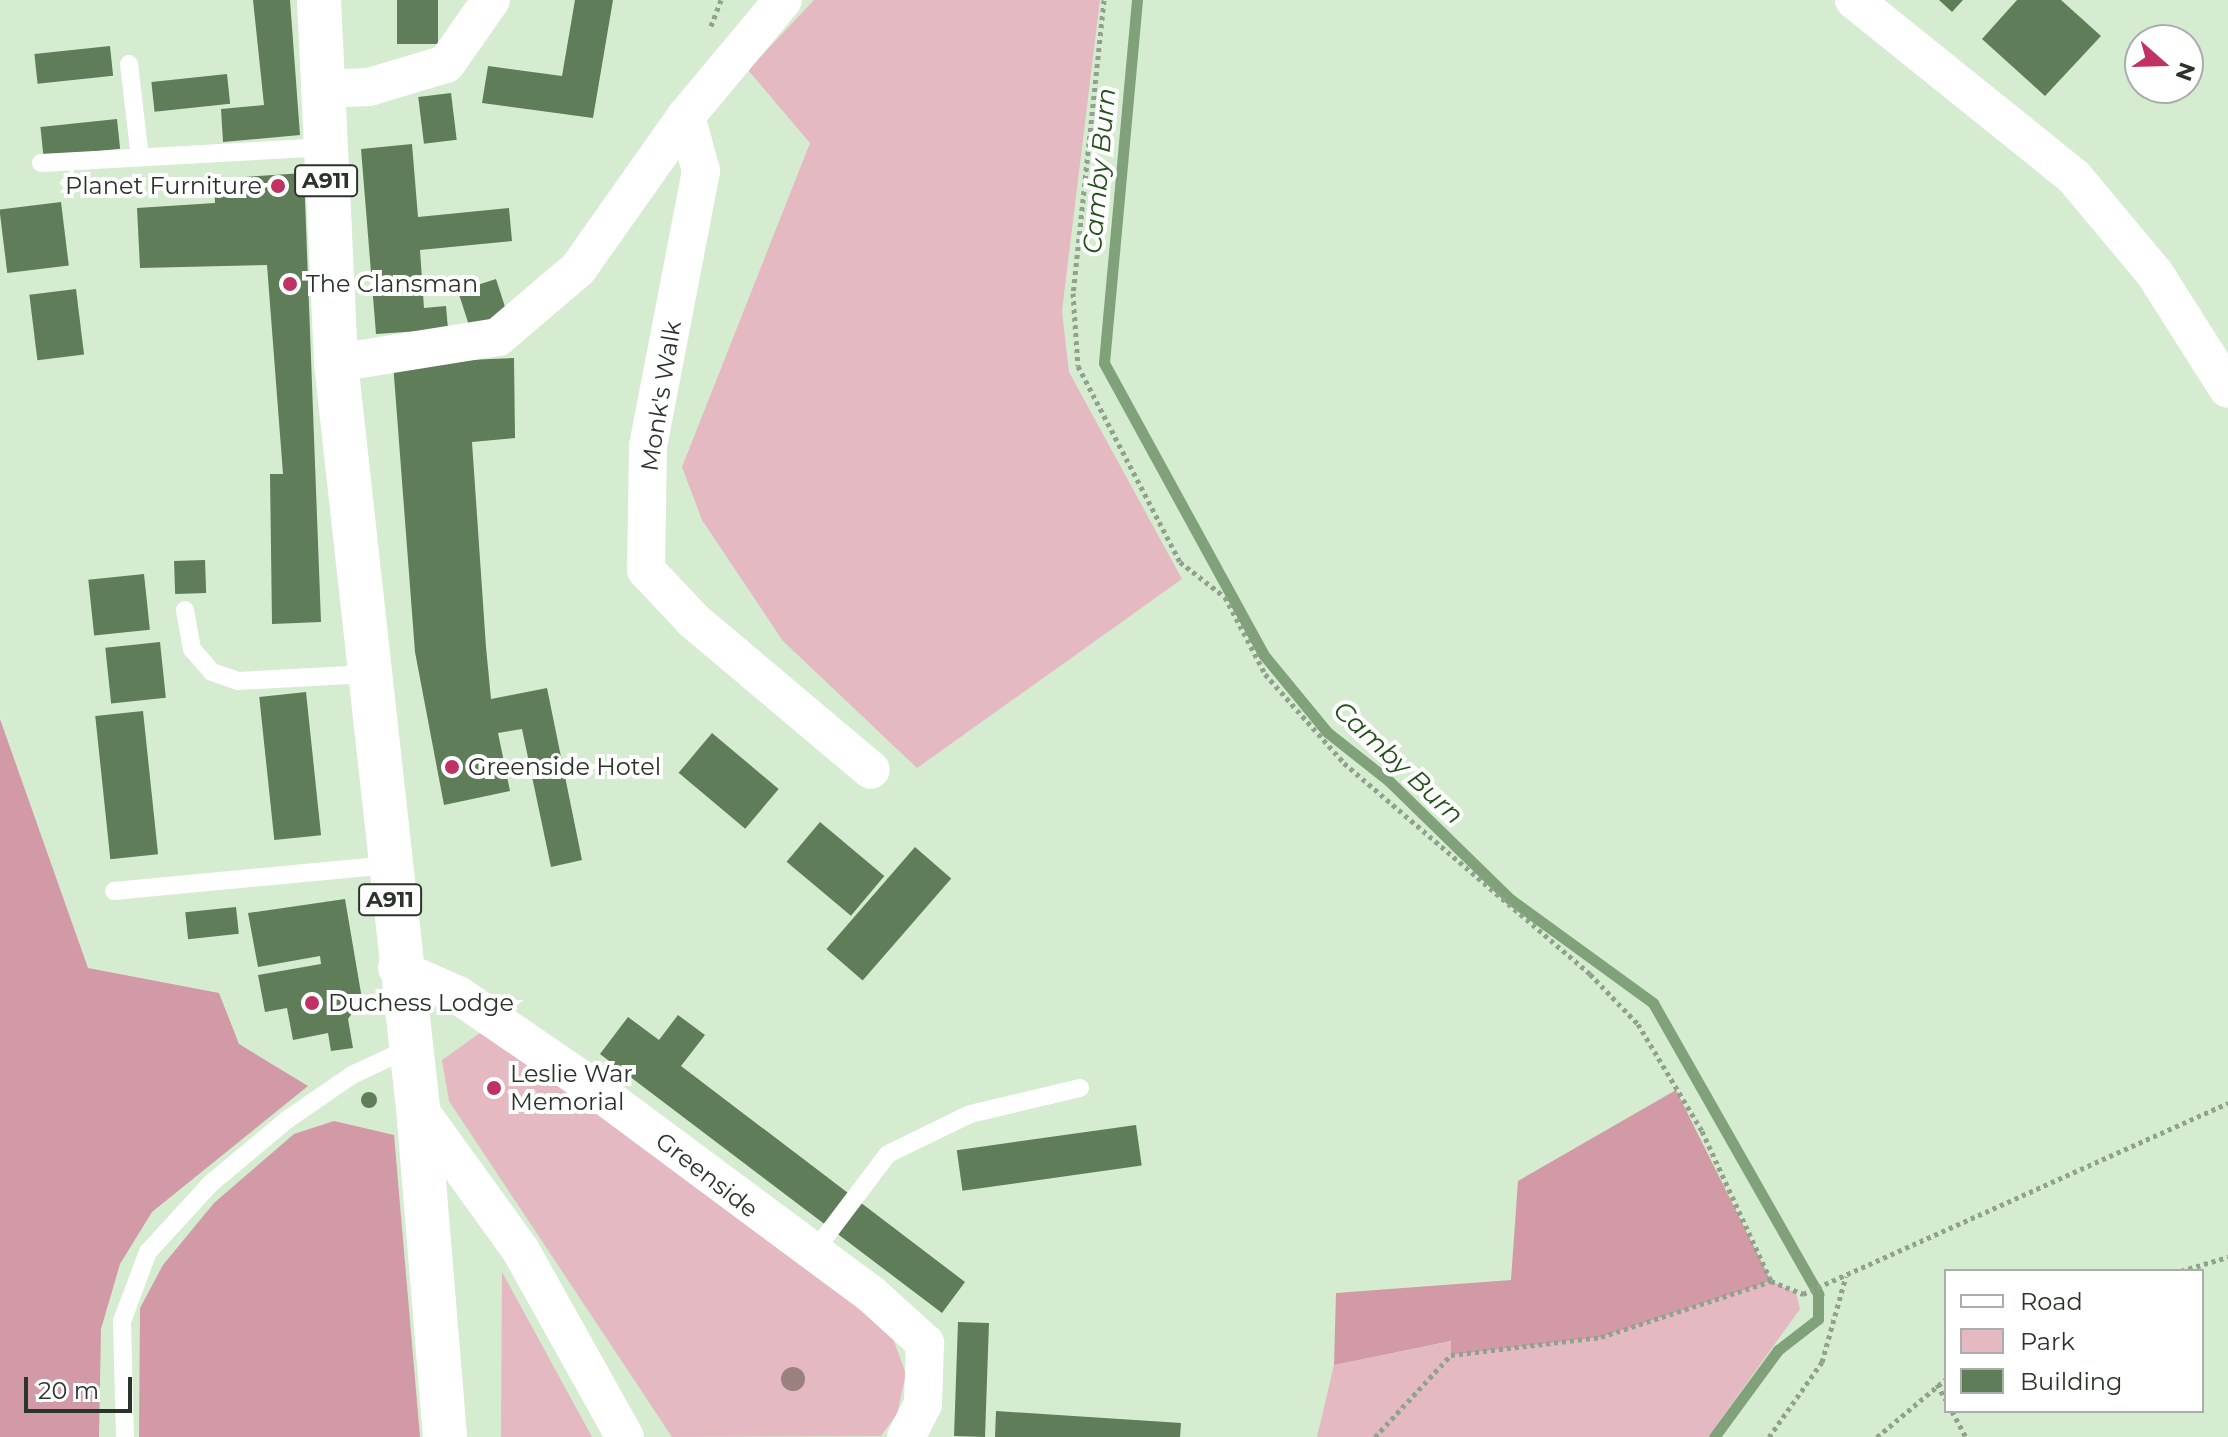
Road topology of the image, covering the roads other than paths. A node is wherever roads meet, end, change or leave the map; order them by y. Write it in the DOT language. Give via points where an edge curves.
graph roads {
  1 [pos="319,0"];
  2 [pos="491,0"];
  3 [pos="783,0"];
  4 [pos="1854,0"];
  5 [pos="129,64"];
  6 [pos="321,89"];
  7 [pos="686,116"];
  8 [pos="324,147"];
  9 [pos="140,157"];
  10 [pos="41,163"];
  11 [pos="336,363"];
  12 [pos="2228,389"];
  13 [pos="185,610"];
  14 [pos="368,674"];
  15 [pos="871,770"];
  16 [pos="387,865"];
  17 [pos="114,891"];
  18 [pos="397,968"];
  19 [pos="410,1048"];
  20 [pos="1080,1088"];
  21 [pos="418,1108"];
  22 [pos="813,1253"];
  23 [pos="125,1437"];
  24 [pos="445,1437"];
  25 [pos="625,1437"];
  26 [pos="906,1437"];
  1 -- 6 [label="main road, A911"];
  2 -- 6 [label="street" via="446,64 369,87"];
  3 -- 7 [label="street"];
  4 -- 12 [label="street" via="2074,177 2155,274"];
  5 -- 9 [label="lane"];
  6 -- 8 [label="main road, A911"];
  7 -- 11 [label="street" via="578,269 498,337"];
  7 -- 15 [label="street, Monk's Walk" via="701,171 648,446 646,570 694,621"];
  8 -- 9 [label="lane"];
  8 -- 11 [label="main road, A911"];
  9 -- 10 [label="lane"];
  11 -- 14 [label="main road, A911"];
  13 -- 14 [label="lane" via="192,649 212,672 238,681"];
  14 -- 16 [label="main road, A911"];
  16 -- 17 [label="lane"];
  16 -- 18 [label="main road, A911"];
  18 -- 19 [label="main road, A911"];
  18 -- 22 [label="street, Greenside" via="458,995 588,1084"];
  19 -- 21 [label="main road, A911"];
  19 -- 23 [label="lane" via="352,1075 288,1119 210,1184 148,1252 122,1321"];
  20 -- 22 [label="lane" via="970,1114 888,1154"];
  21 -- 24 [label="main road, A911"];
  21 -- 25 [label="street" via="521,1251"];
  22 -- 26 [label="street, Greenside" via="925,1343 923,1404"];
}
